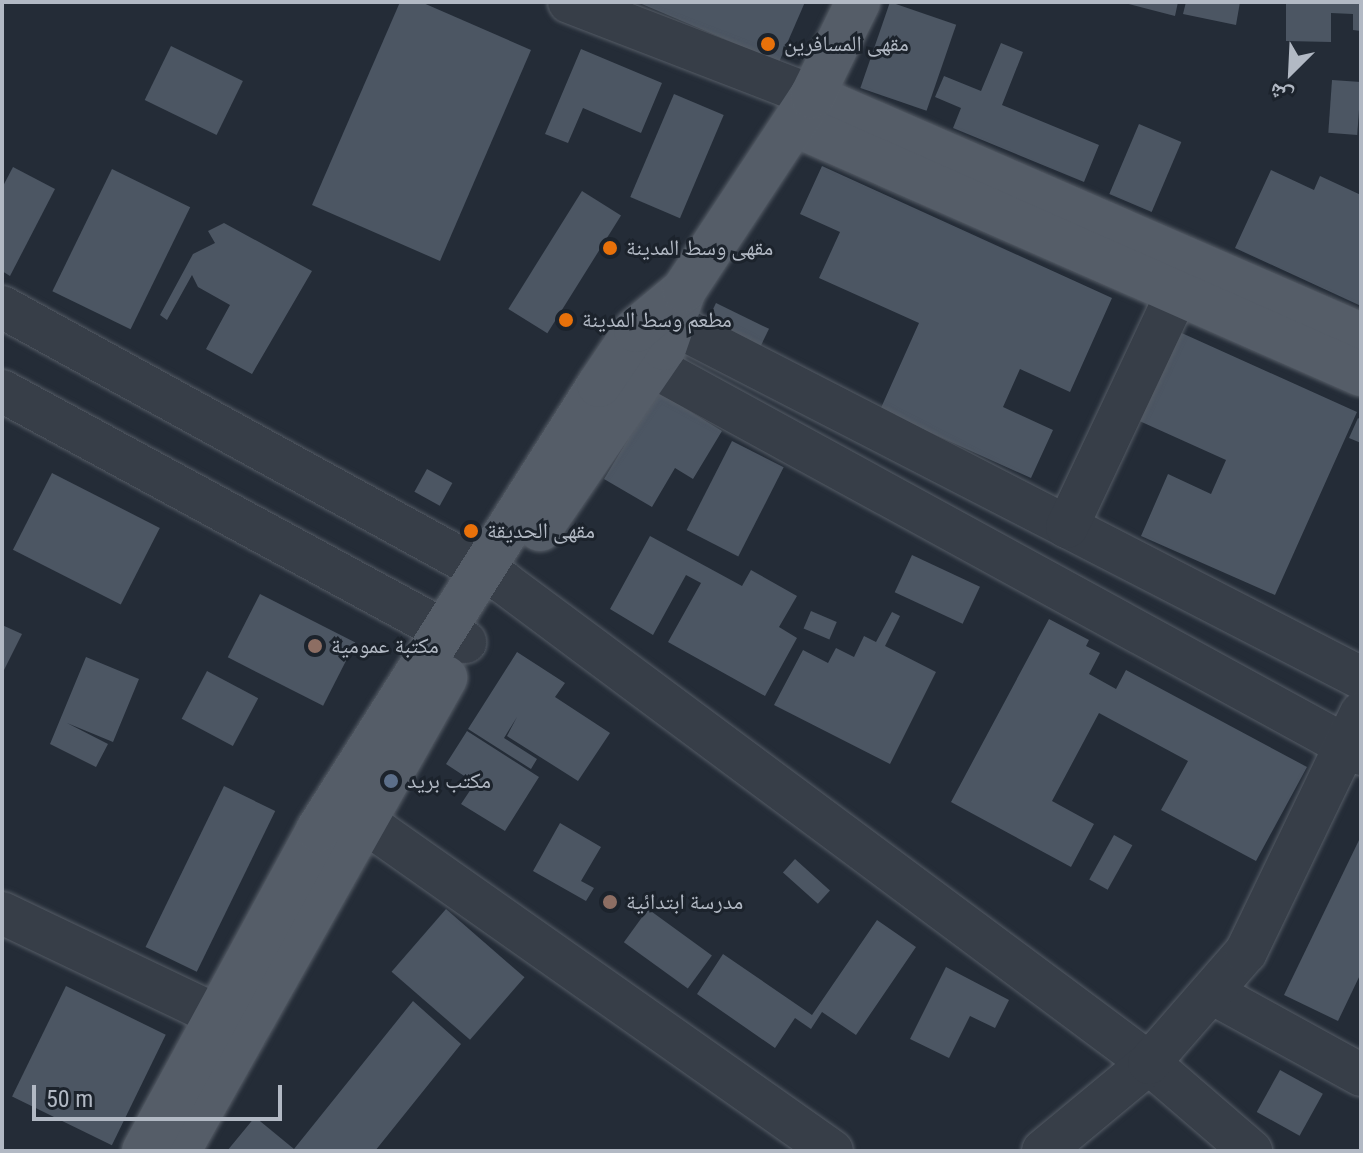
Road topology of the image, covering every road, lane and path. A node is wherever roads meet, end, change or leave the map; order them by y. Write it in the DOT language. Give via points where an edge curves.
graph roads {
  1 [pos="569,2"];
  2 [pos="858,2"];
  3 [pos="803,110"];
  4 [pos="1184,277"];
  5 [pos="2,307"];
  6 [pos="680,308"];
  7 [pos="1361,335"];
  8 [pos="652,366"];
  9 [pos="1361,374"];
  10 [pos="2,391"];
  11 [pos="1068,527"];
  12 [pos="1016,564"];
  13 [pos="492,575"];
  14 [pos="1065,591"];
  15 [pos="454,636"];
  16 [pos="1361,678"];
  17 [pos="1355,737"];
  18 [pos="365,822"];
  19 [pos="2,913"];
  20 [pos="1212,993"];
  21 [pos="233,1024"];
  22 [pos="1149,1063"];
  23 [pos="1361,1075"];
  24 [pos="180,1127"];
  25 [pos="144,1151"];
  26 [pos="832,1151"];
  27 [pos="1043,1151"];
  28 [pos="1251,1151"];
  1 -- 3 [label="street"];
  2 -- 3 [label="main road"];
  3 -- 4 [label="main road"];
  3 -- 6 [label="main road"];
  4 -- 7 [label="main road"];
  4 -- 9 [label="main road"];
  4 -- 11 [label="street"];
  5 -- 13 [label="street"];
  6 -- 8 [label="main road"];
  6 -- 11 [label="street"];
  6 -- 13 [label="main road" via="636,330"];
  8 -- 12 [label="street"];
  8 -- 13 [label="main road"];
  10 -- 15 [label="street"];
  11 -- 12 [label="street"];
  11 -- 14 [label="street"];
  11 -- 16 [label="street"];
  12 -- 14 [label="street"];
  13 -- 15 [label="main road"];
  13 -- 22 [label="street"];
  14 -- 17 [label="street"];
  15 -- 18 [label="main road"];
  15 -- 21 [label="main road" via="318,830"];
  17 -- 20 [label="street" via="1246,952"];
  18 -- 21 [label="main road"];
  18 -- 26 [label="street"];
  19 -- 21 [label="street"];
  20 -- 22 [label="street"];
  20 -- 23 [label="street"];
  21 -- 24 [label="main road"];
  22 -- 27 [label="street"];
  22 -- 28 [label="street"];
  24 -- 25 [label="main road"];
}
